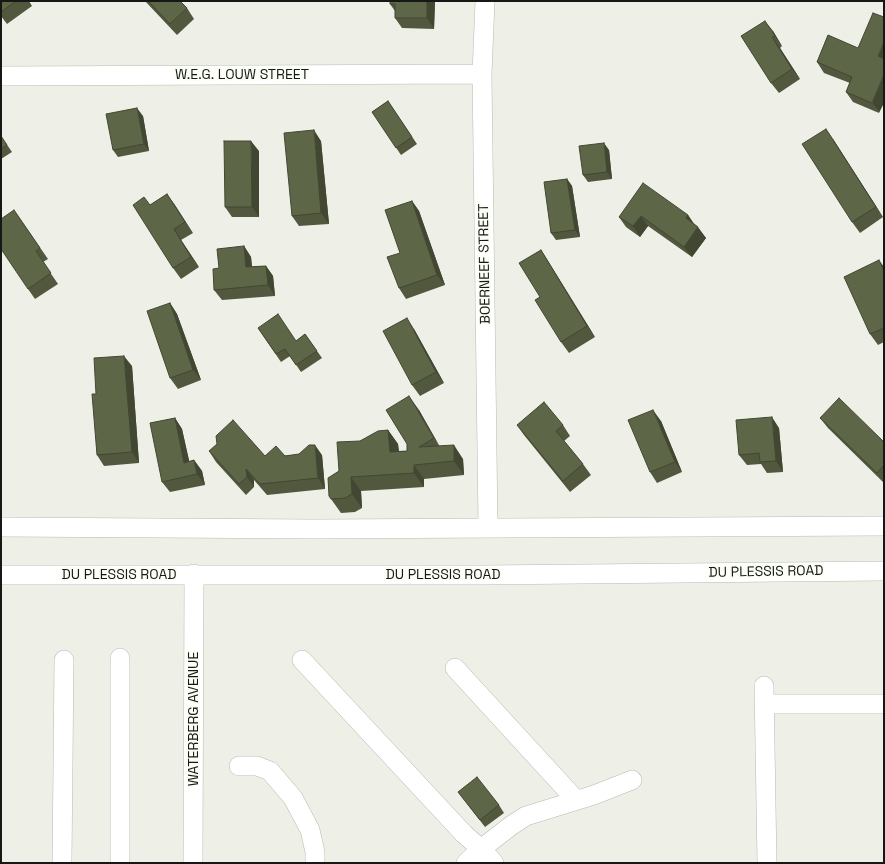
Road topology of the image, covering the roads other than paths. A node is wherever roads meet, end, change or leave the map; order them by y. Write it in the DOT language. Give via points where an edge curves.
graph roads {
  1 [pos="485,1"];
  2 [pos="482,74"];
  3 [pos="1,76"];
  4 [pos="884,526"];
  5 [pos="1,527"];
  6 [pos="488,527"];
  7 [pos="884,571"];
  8 [pos="194,574"];
  9 [pos="1,575"];
  10 [pos="120,658"];
  11 [pos="64,660"];
  12 [pos="302,660"];
  13 [pos="455,668"];
  14 [pos="884,704"];
  15 [pos="239,766"];
  16 [pos="632,780"];
  17 [pos="576,800"];
  18 [pos="481,849"];
  19 [pos="62,863"];
  20 [pos="120,863"];
  21 [pos="193,863"];
  22 [pos="315,863"];
  23 [pos="466,863"];
  24 [pos="494,863"];
  25 [pos="767,863"];
  1 -- 2 [label="street, BOERNEEF STREET"];
  2 -- 3 [label="street, W.E.G. LOUW STREET"];
  2 -- 6 [label="street, BOERNEEF STREET"];
  4 -- 6 [label="street"];
  5 -- 6 [label="street"];
  7 -- 8 [label="street, DU PLESSIS ROAD" via="483,575"];
  8 -- 9 [label="street, DU PLESSIS ROAD"];
  8 -- 21 [label="street, WATERBERG AVENUE"];
  10 -- 20 [label="street"];
  11 -- 19 [label="street"];
  12 -- 18 [label="street" via="464,834"];
  13 -- 17 [label="street"];
  14 -- 25 [label="street" via="764,695"];
  15 -- 22 [label="street" via="257,766 270,770 293,798 310,830"];
  16 -- 17 [label="street"];
  17 -- 18 [label="street" via="526,816"];
  18 -- 23 [label="street"];
  18 -- 24 [label="street"];
}
